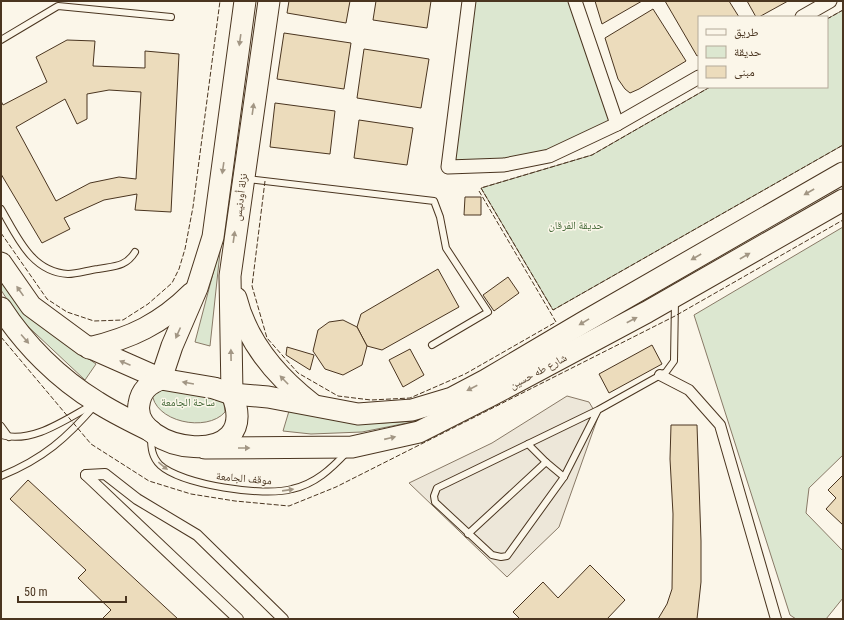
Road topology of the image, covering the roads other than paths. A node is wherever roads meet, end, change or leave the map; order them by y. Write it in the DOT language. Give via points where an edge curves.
graph roads {
  1 [pos="245,1"];
  2 [pos="269,1"];
  3 [pos="469,1"];
  4 [pos="575,1"];
  5 [pos="830,1"];
  6 [pos="57,3"];
  7 [pos="804,16"];
  8 [pos="171,17"];
  9 [pos="1,40"];
  10 [pos="698,78"];
  11 [pos="617,124"];
  12 [pos="843,173"];
  13 [pos="243,179"];
  14 [pos="843,200"];
  15 [pos="1,209"];
  16 [pos="135,252"];
  17 [pos="1,263"];
  18 [pos="230,276"];
  19 [pos="196,288"];
  20 [pos="675,296"];
  21 [pos="1,308"];
  22 [pos="432,345"];
  23 [pos="89,348"];
  24 [pos="660,375"];
  25 [pos="161,379"];
  26 [pos="232,394"];
  27 [pos="97,403"];
  28 [pos="313,405"];
  29 [pos="598,410"];
  30 [pos="1,426"];
  31 [pos="151,432"];
  32 [pos="1,435"];
  33 [pos="9,437"];
  34 [pos="528,444"];
  35 [pos="352,447"];
  36 [pos="205,448"];
  37 [pos="546,462"];
  38 [pos="1,476"];
  39 [pos="564,477"];
  40 [pos="468,534"];
  41 [pos="238,619"];
  42 [pos="283,619"];
  43 [pos="776,619"];
  1 -- 19 [label="main road, one-way" via="213,237"];
  13 -- 2 [label="main road, نزلة أودنيس, one-way"];
  3 -- 11 [label="street" via="448,167 504,165 549,156"];
  4 -- 11 [label="street"];
  5 -- 7 [label="street"];
  6 -- 8 [label="lane"];
  6 -- 9 [label="lane"];
  10 -- 11 [label="street"];
  12 -- 28 [label="main road, one-way" via="452,398 412,410 358,414"];
  18 -- 13 [label="main road, نزلة أودنيس, one-way"];
  13 -- 22 [label="lane" via="434,201 446,248 488,312"];
  20 -- 14 [label="main road, شارع طه حسين, one-way"];
  15 -- 16 [label="lane" via="29,256 51,270 68,274 122,265 130,260"];
  23 -- 17 [label="main road, one-way" via="31,306"];
  26 -- 18 [label="main road, نزلة أودنيس, one-way"];
  28 -- 18 [label="main road, one-way" via="292,388 258,349 244,320"];
  19 -- 23 [label="main road" via="179,306 159,321 114,342"];
  19 -- 25 [label="main road, one-way"];
  20 -- 24 [label="lane" via="674,361 666,372"];
  35 -- 20 [label="main road, شارع طه حسين, one-way" via="419,432"];
  21 -- 27 [label="main road, one-way" via="40,356"];
  25 -- 23 [label="main road, one-way"];
  24 -- 29 [label="lane"];
  24 -- 43 [label="street" via="689,390 720,425"];
  26 -- 25 [label="main road, one-way" via="214,388"];
  25 -- 31 [label="main road" via="149,384 140,395 138,408 142,422"];
  26 -- 28 [label="main road"];
  26 -- 36 [label="main road" via="238,407 237,422 230,435 219,444"];
  27 -- 31 [label="main road"];
  27 -- 33 [label="lane" via="46,430 27,436"];
  27 -- 38 [label="lane" via="76,427 48,452"];
  29 -- 34 [label="lane"];
  29 -- 39 [label="lane"];
  30 -- 33 [label="lane"];
  31 -- 35 [label="lane, موقف الجامعة, one-way" via="151,451 159,465 174,474 220,487 246,490 291,490 310,483 332,467"];
  31 -- 36 [label="main road" via="164,440"];
  32 -- 33 [label="lane"];
  34 -- 37 [label="lane"];
  34 -- 40 [label="lane" via="437,488 435,502"];
  36 -- 35 [label="main road, شارع طه حسين, one-way"];
  37 -- 39 [label="lane"];
  37 -- 40 [label="lane"];
  39 -- 40 [label="lane" via="508,556 492,555"];
  41 -- 42 [label="street" via="86,475 105,474 137,499 197,535"];
}
